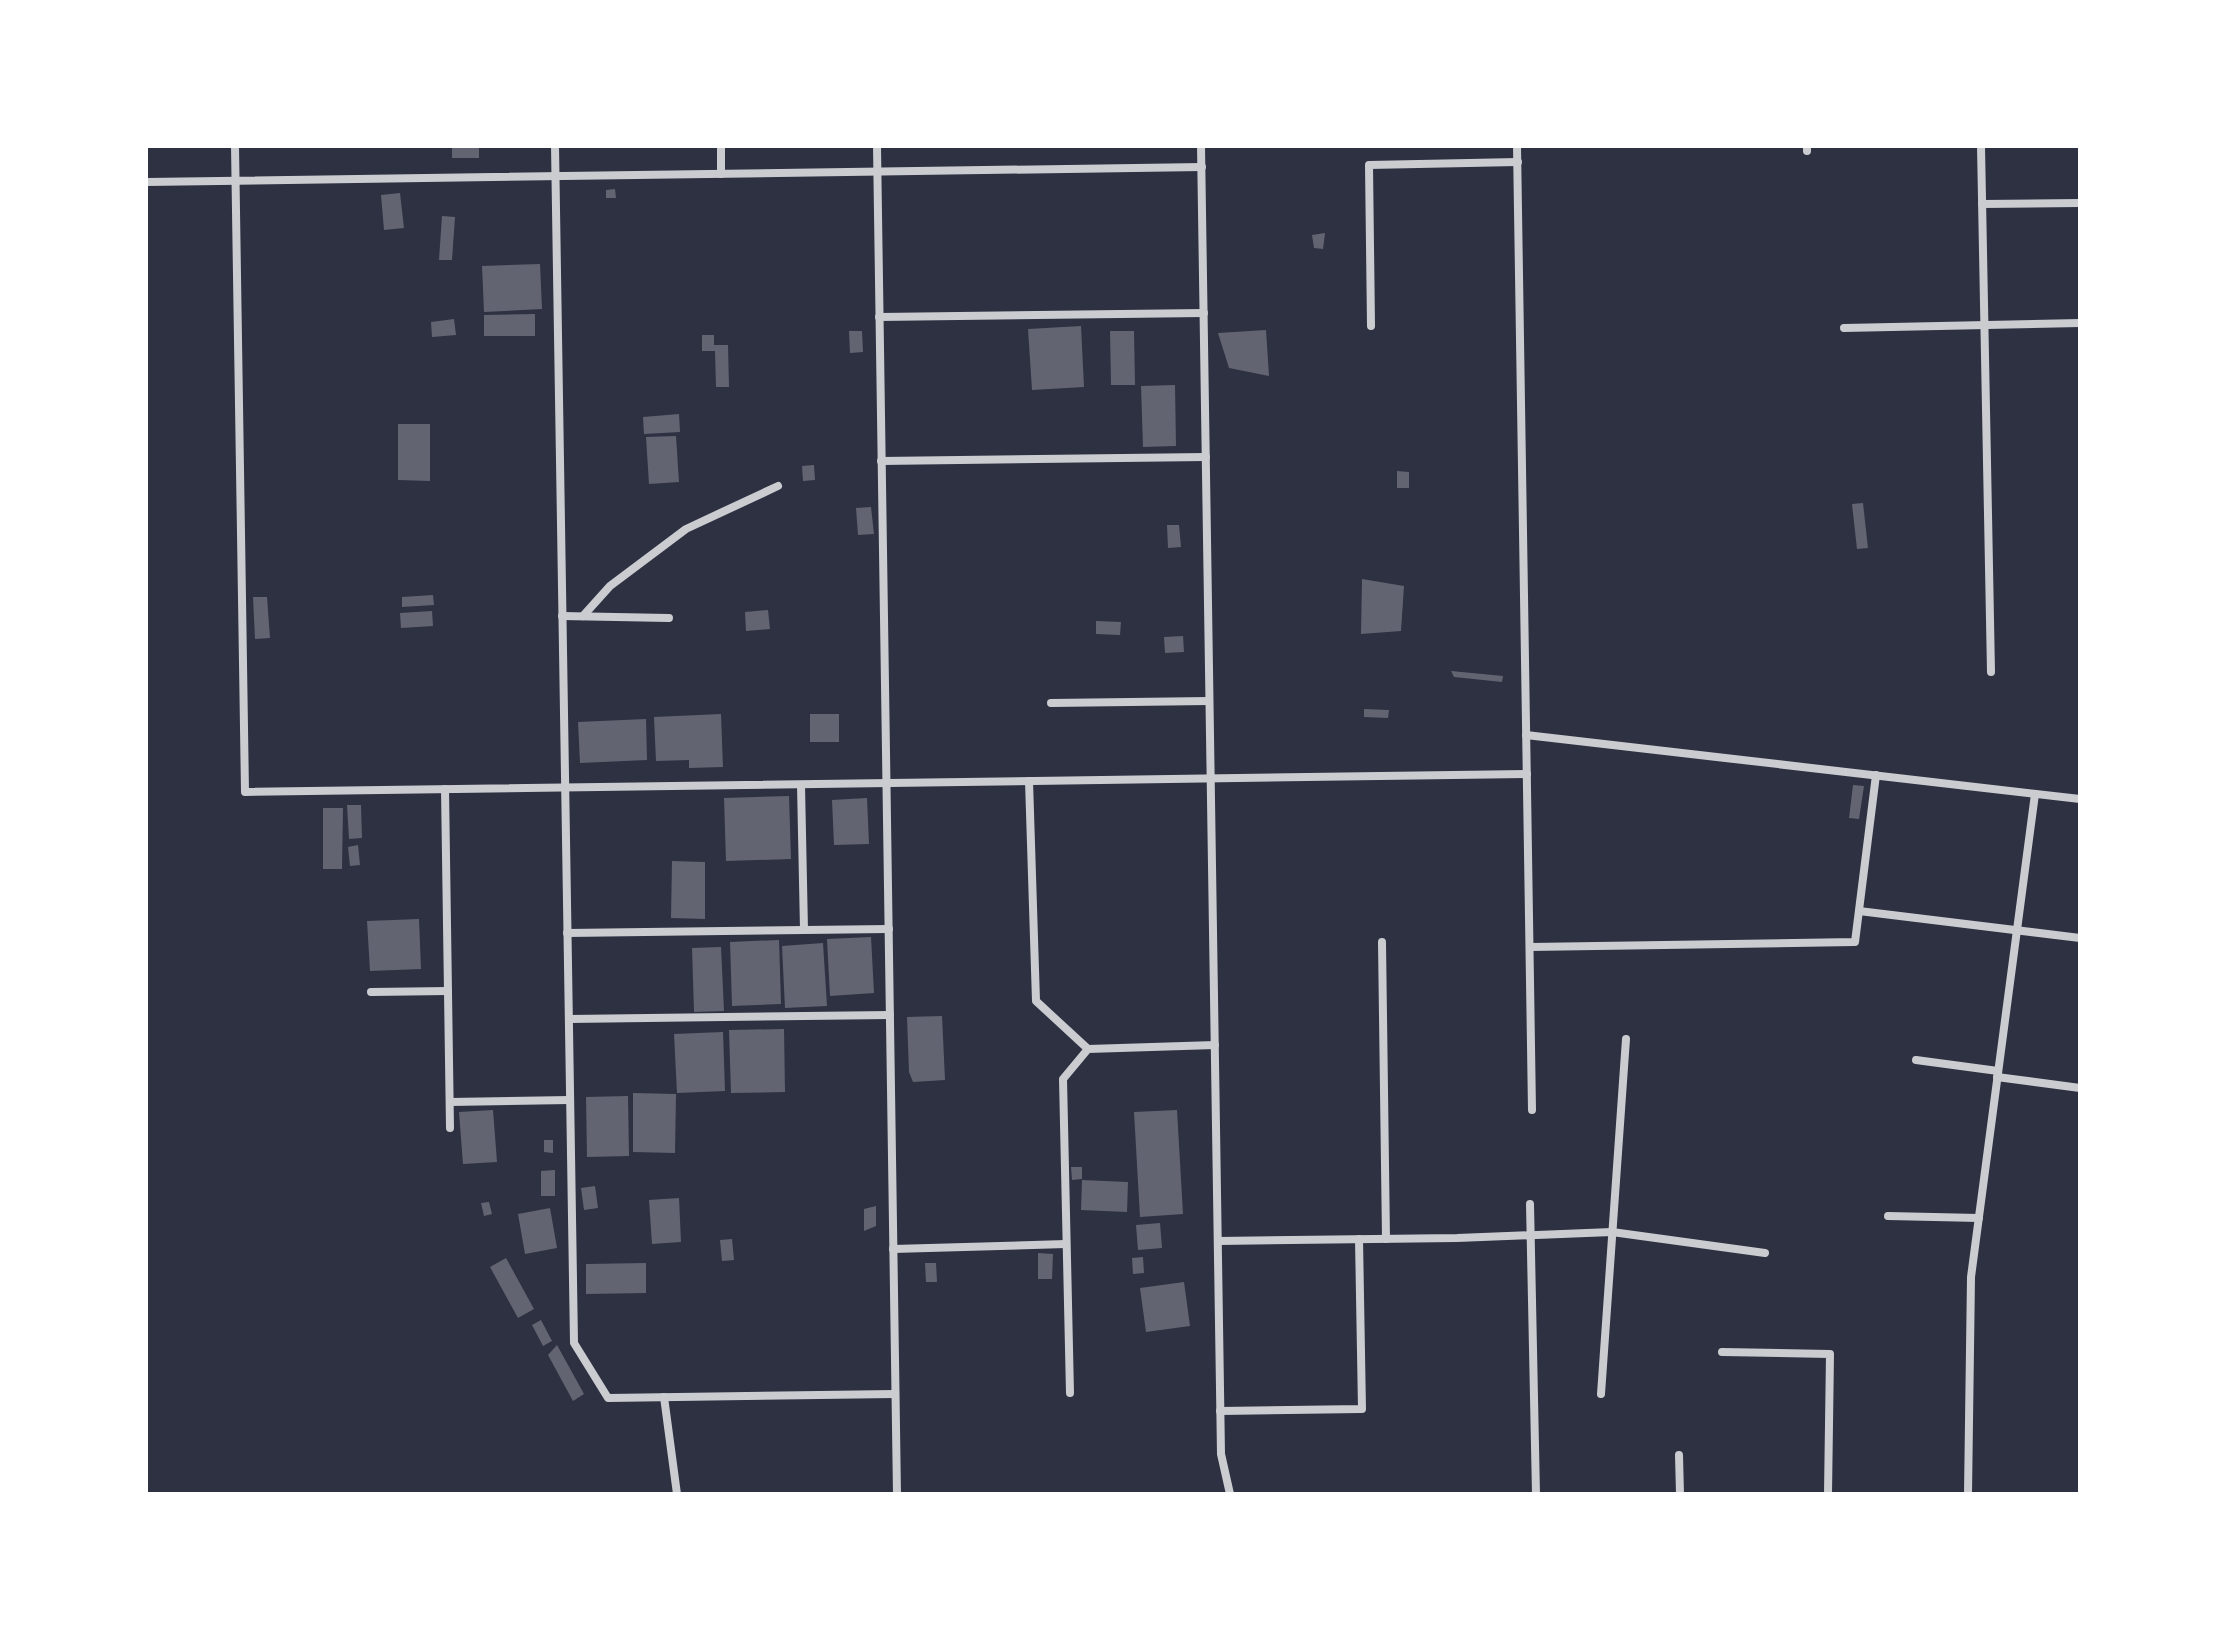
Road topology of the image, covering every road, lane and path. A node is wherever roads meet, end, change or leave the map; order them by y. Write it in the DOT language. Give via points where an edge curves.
graph roads {
  1 [pos="235,146"];
  2 [pos="555,146"];
  3 [pos="721,146"];
  4 [pos="877,146"];
  5 [pos="1201,146"];
  6 [pos="1517,146"];
  7 [pos="1981,146"];
  8 [pos="1518,162"];
  9 [pos="1202,167"];
  10 [pos="877,172"];
  11 [pos="721,174"];
  12 [pos="556,176"];
  13 [pos="235,181"];
  14 [pos="146,182"];
  15 [pos="2080,203"];
  16 [pos="1982,204"];
  17 [pos="1204,313"];
  18 [pos="879,317"];
  19 [pos="2080,323"];
  20 [pos="1984,325"];
  21 [pos="1371,326"];
  22 [pos="1844,328"];
  23 [pos="1206,457"];
  24 [pos="881,461"];
  25 [pos="778,486"];
  26 [pos="562,616"];
  27 [pos="583,616"];
  28 [pos="669,618"];
  29 [pos="1991,672"];
  30 [pos="1209,701"];
  31 [pos="1051,703"];
  32 [pos="1526,735"];
  33 [pos="1527,774"];
  34 [pos="1876,775"];
  35 [pos="1211,779"];
  36 [pos="1029,781"];
  37 [pos="886,783"];
  38 [pos="801,785"];
  39 [pos="565,788"];
  40 [pos="445,789"];
  41 [pos="2035,794"];
  42 [pos="2080,799"];
  43 [pos="1859,911"];
  44 [pos="889,929"];
  45 [pos="804,930"];
  46 [pos="2017,930"];
  47 [pos="567,933"];
  48 [pos="2080,938"];
  49 [pos="1382,942"];
  50 [pos="1530,947"];
  51 [pos="448,991"];
  52 [pos="371,992"];
  53 [pos="890,1015"];
  54 [pos="569,1019"];
  55 [pos="1626,1039"];
  56 [pos="1215,1045"];
  57 [pos="1088,1049"];
  58 [pos="1916,1060"];
  59 [pos="1998,1074"];
  60 [pos="2080,1088"];
  61 [pos="570,1100"];
  62 [pos="450,1102"];
  63 [pos="1532,1110"];
  64 [pos="450,1128"];
  65 [pos="1530,1204"];
  66 [pos="1888,1216"];
  67 [pos="1979,1218"];
  68 [pos="1612,1232"];
  69 [pos="1531,1235"];
  70 [pos="1359,1239"];
  71 [pos="1386,1239"];
  72 [pos="1218,1241"];
  73 [pos="1066,1244"];
  74 [pos="893,1249"];
  75 [pos="1765,1253"];
  76 [pos="1722,1352"];
  77 [pos="1070,1393"];
  78 [pos="895,1394"];
  79 [pos="1601,1394"];
  80 [pos="664,1397"];
  81 [pos="1220,1411"];
  82 [pos="1679,1455"];
  83 [pos="677,1494"];
  84 [pos="897,1494"];
  85 [pos="1230,1494"];
  86 [pos="1536,1494"];
  87 [pos="1680,1494"];
  88 [pos="1828,1494"];
  89 [pos="1968,1494"];
  1 -- 13 [label="street"];
  2 -- 12 [label="street"];
  3 -- 11 [label="street"];
  4 -- 10 [label="street"];
  5 -- 9 [label="street"];
  6 -- 8 [label="street"];
  7 -- 16 [label="street"];
  8 -- 21 [label="street" via="1369,165"];
  8 -- 32 [label="street"];
  9 -- 10 [label="street"];
  9 -- 17 [label="street"];
  10 -- 11 [label="street"];
  10 -- 18 [label="street"];
  11 -- 12 [label="street"];
  12 -- 13 [label="street"];
  12 -- 26 [label="street"];
  13 -- 14 [label="street"];
  13 -- 40 [label="street" via="245,792"];
  15 -- 16 [label="street"];
  16 -- 20 [label="street"];
  17 -- 18 [label="street"];
  17 -- 23 [label="street"];
  18 -- 24 [label="street"];
  19 -- 20 [label="street"];
  20 -- 22 [label="street"];
  20 -- 29 [label="street"];
  23 -- 24 [label="street"];
  23 -- 30 [label="street"];
  24 -- 37 [label="street"];
  25 -- 27 [label="street" via="686,529 610,586"];
  26 -- 27 [label="street"];
  26 -- 39 [label="street"];
  27 -- 28 [label="street"];
  30 -- 31 [label="street"];
  30 -- 35 [label="street"];
  32 -- 33 [label="street"];
  32 -- 34 [label="street"];
  33 -- 35 [label="street"];
  33 -- 50 [label="street"];
  34 -- 41 [label="street"];
  34 -- 43 [label="street"];
  35 -- 36 [label="street"];
  35 -- 56 [label="street"];
  36 -- 37 [label="street"];
  36 -- 57 [label="street" via="1036,1001"];
  37 -- 38 [label="street"];
  37 -- 44 [label="street"];
  38 -- 39 [label="street"];
  38 -- 45 [label="street"];
  39 -- 40 [label="street"];
  39 -- 47 [label="street"];
  40 -- 51 [label="street"];
  41 -- 42 [label="street"];
  41 -- 46 [label="street"];
  43 -- 46 [label="street"];
  43 -- 50 [label="street" via="1855,942"];
  44 -- 45 [label="street"];
  44 -- 53 [label="street"];
  45 -- 47 [label="street"];
  46 -- 48 [label="street"];
  46 -- 59 [label="street"];
  47 -- 54 [label="street"];
  49 -- 71 [label="street"];
  50 -- 63 [label="street"];
  51 -- 52 [label="street"];
  51 -- 62 [label="street"];
  53 -- 54 [label="street"];
  53 -- 74 [label="street"];
  54 -- 61 [label="street"];
  55 -- 68 [label="street"];
  56 -- 57 [label="street"];
  56 -- 72 [label="street"];
  57 -- 73 [label="street" via="1063,1079"];
  58 -- 59 [label="street"];
  59 -- 60 [label="street"];
  59 -- 67 [label="street"];
  61 -- 62 [label="street"];
  61 -- 80 [label="street" via="574,1343 608,1398"];
  62 -- 64 [label="street"];
  65 -- 69 [label="street"];
  66 -- 67 [label="street"];
  67 -- 89 [label="street" via="1971,1277"];
  68 -- 69 [label="street"];
  68 -- 75 [label="street"];
  68 -- 79 [label="street"];
  69 -- 71 [label="street"];
  69 -- 86 [label="street"];
  70 -- 71 [label="street"];
  70 -- 72 [label="street"];
  70 -- 81 [label="street" via="1362,1409"];
  72 -- 81 [label="street"];
  73 -- 74 [label="street"];
  73 -- 77 [label="street"];
  74 -- 78 [label="street"];
  76 -- 88 [label="street" via="1830,1354"];
  78 -- 80 [label="street"];
  78 -- 84 [label="street"];
  80 -- 83 [label="street"];
  81 -- 85 [label="street" via="1221,1454"];
  82 -- 87 [label="street"];
}
